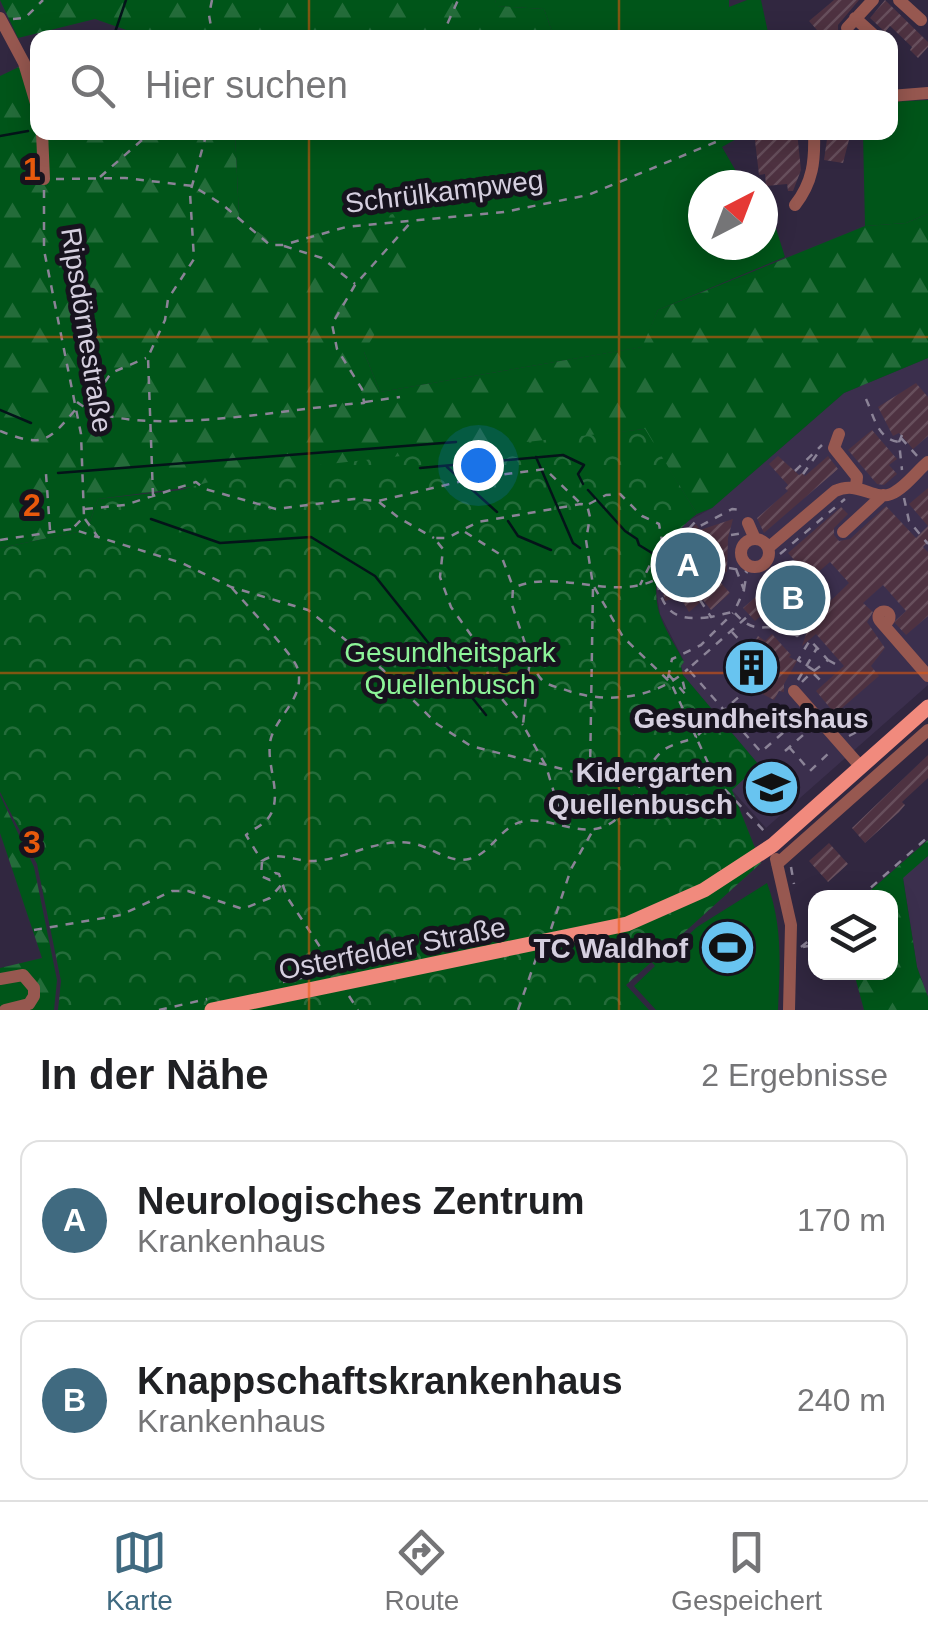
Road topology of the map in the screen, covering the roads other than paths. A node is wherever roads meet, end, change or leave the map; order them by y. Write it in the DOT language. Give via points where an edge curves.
graph roads {
  1 [pos="873,0"];
  2 [pos="899,0"];
  3 [pos="0,19"];
  4 [pos="920,20"];
  5 [pos="863,30"];
  6 [pos="30,83"];
  7 [pos="928,93"];
  8 [pos="898,95"];
  9 [pos="42,140"];
  10 [pos="814,140"];
  11 [pos="44,179"];
  12 [pos="795,205"];
  13 [pos="840,434"];
  14 [pos="926,463"];
  15 [pos="856,487"];
  16 [pos="883,495"];
  17 [pos="746,517"];
  18 [pos="843,532"];
  19 [pos="756,539"];
  20 [pos="770,547"];
  21 [pos="885,624"];
  22 [pos="928,676"];
  23 [pos="794,690"];
  24 [pos="928,706"];
  25 [pos="928,730"];
  26 [pos="860,766"];
  27 [pos="770,840"];
  28 [pos="777,864"];
  29 [pos="0,979"];
  30 [pos="213,1004"];
  31 [pos="4,1010"];
  32 [pos="789,1010"];
  1 -- 5 [label="street" via="851,23"];
  2 -- 4 [label="street"];
  3 -- 6 [label="street"];
  7 -- 8 [label="street"];
  9 -- 11 [label="street"];
  10 -- 12 [label="street" via="815,163"];
  13 -- 15 [label="street" via="834,448 857,477"];
  14 -- 16 [label="street"];
  15 -- 16 [label="street"];
  15 -- 20 [label="street" via="836,491"];
  16 -- 18 [label="street"];
  17 -- 19 [label="street"];
  19 -- 20 [label="street"];
  19 -- 20 [label="street" via="741,549 743,568 762,565"];
  21 -- 22 [label="street"];
  23 -- 26 [label="street"];
  24 -- 26 [label="main road, Osterfelder Straße"];
  25 -- 28 [label="street"];
  26 -- 27 [label="main road, Osterfelder Straße"];
  27 -- 28 [label="street"];
  27 -- 30 [label="main road, Osterfelder Straße" via="704,890 626,924"];
  28 -- 32 [label="street" via="798,951"];
  29 -- 31 [label="street" via="23,975 34,988 29,1004"];
}
